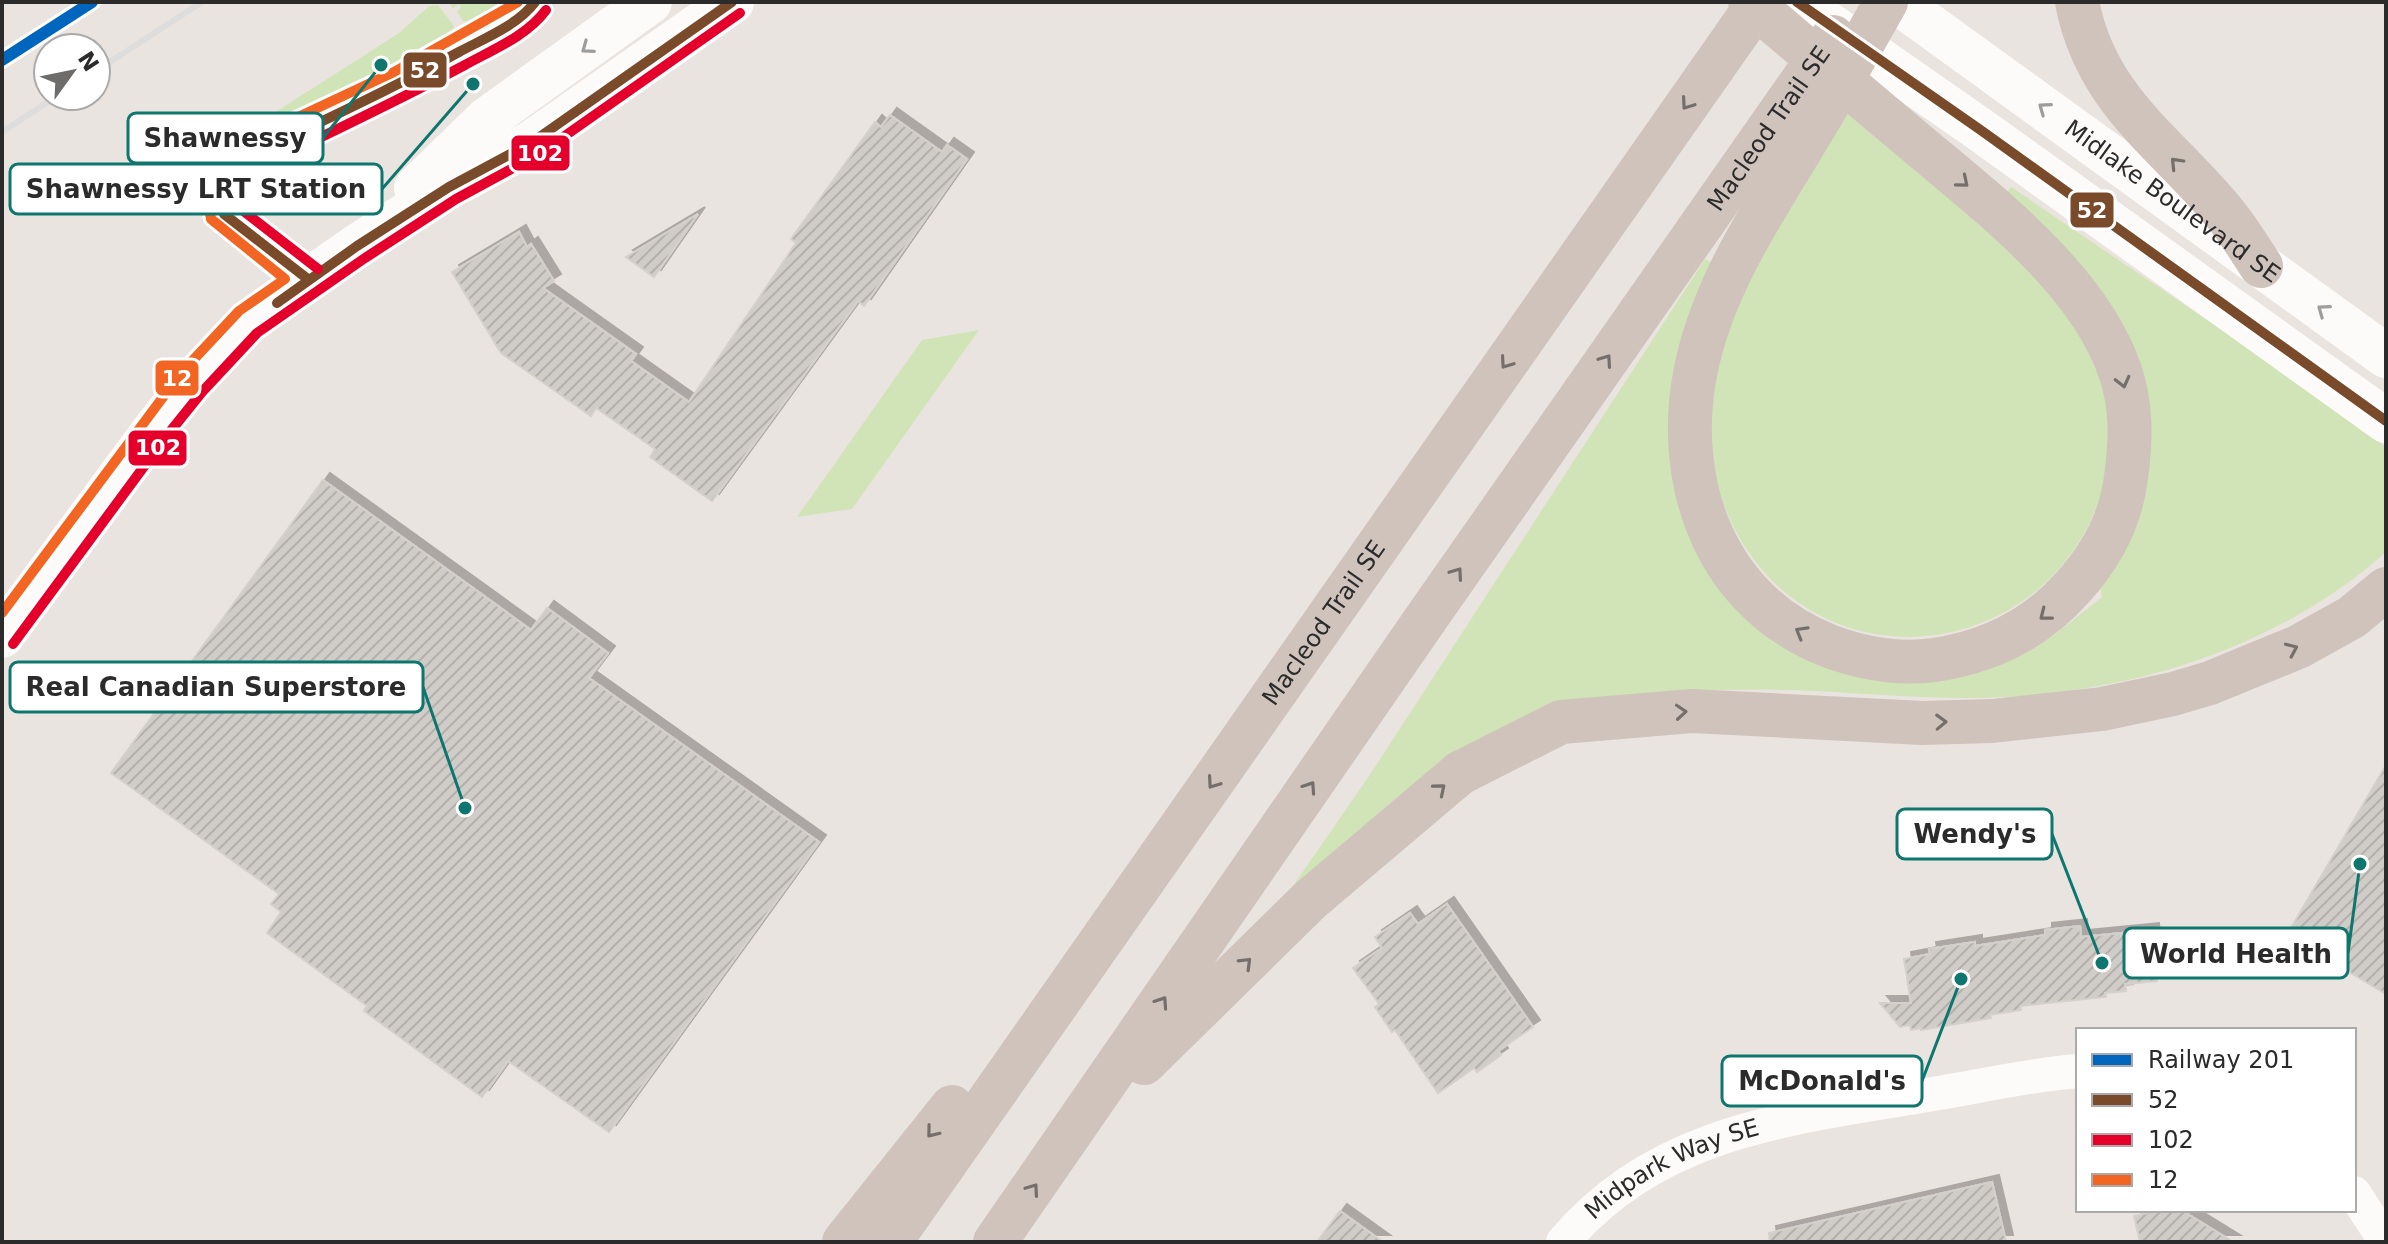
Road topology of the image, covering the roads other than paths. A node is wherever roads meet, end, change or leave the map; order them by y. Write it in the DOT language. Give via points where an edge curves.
graph roads {
  1 [pos="650,2"];
  2 [pos="732,2"];
  3 [pos="1759,2"];
  4 [pos="1797,2"];
  5 [pos="1857,2"];
  6 [pos="1886,2"];
  7 [pos="1897,2"];
  8 [pos="2077,2"];
  9 [pos="1739,15"];
  10 [pos="357,246"];
  11 [pos="2261,266"];
  12 [pos="2386,356"];
  13 [pos="2386,421"];
  14 [pos="2386,589"];
  15 [pos="2369,614"];
  16 [pos="2,636"];
  17 [pos="1064,997"];
  18 [pos="2076,1071"];
  19 [pos="1071,1135"];
  20 [pos="2356,1196"];
  21 [pos="844,1242"];
  22 [pos="890,1242"];
  23 [pos="995,1242"];
  24 [pos="1563,1242"];
  25 [pos="2386,1242"];
  1 -- 10 [label="street, one-way" via="487,119"];
  2 -- 10 [label="street" via="531,143"];
  3 -- 9 [label="highway, Macleod Trail SE"];
  4 -- 13 [label="street"];
  19 -- 5 [label="highway, Macleod Trail SE, one-way"];
  9 -- 6 [label="highway, one-way" via="1903,132 1998,212 2088,308 2119,368 2130,418 2124,497 2089,570 2055,608 2022,630 1962,656 1910,663 1853,655 1827,645 1761,604 1729,565 1704,519 1690,456 1696,372 1738,253 1833,97"];
  11 -- 7 [label="street, Midlake Boulevard SE, one-way"];
  11 -- 8 [label="highway, one-way" via="2226,215 2114,91 2087,40"];
  9 -- 17 [label="highway, Macleod Trail SE, one-way"];
  10 -- 16 [label="street" via="228,341 154,430"];
  12 -- 11 [label="street, Midlake Boulevard SE, one-way"];
  14 -- 15 [label="highway"];
  19 -- 15 [label="highway, one-way" via="1310,900 1460,773 1561,722 1692,711 1922,723 2066,714 2210,683"];
  17 -- 21 [label="highway, one-way" via="1005,1041"];
  17 -- 22 [label="highway, Macleod Trail SE"];
  18 -- 24 [label="street, Midpark Way SE" via="1772,1122 1697,1144 1621,1188"];
  23 -- 19 [label="highway, Macleod Trail SE, one-way"];
  20 -- 25 [label="street"];
}
